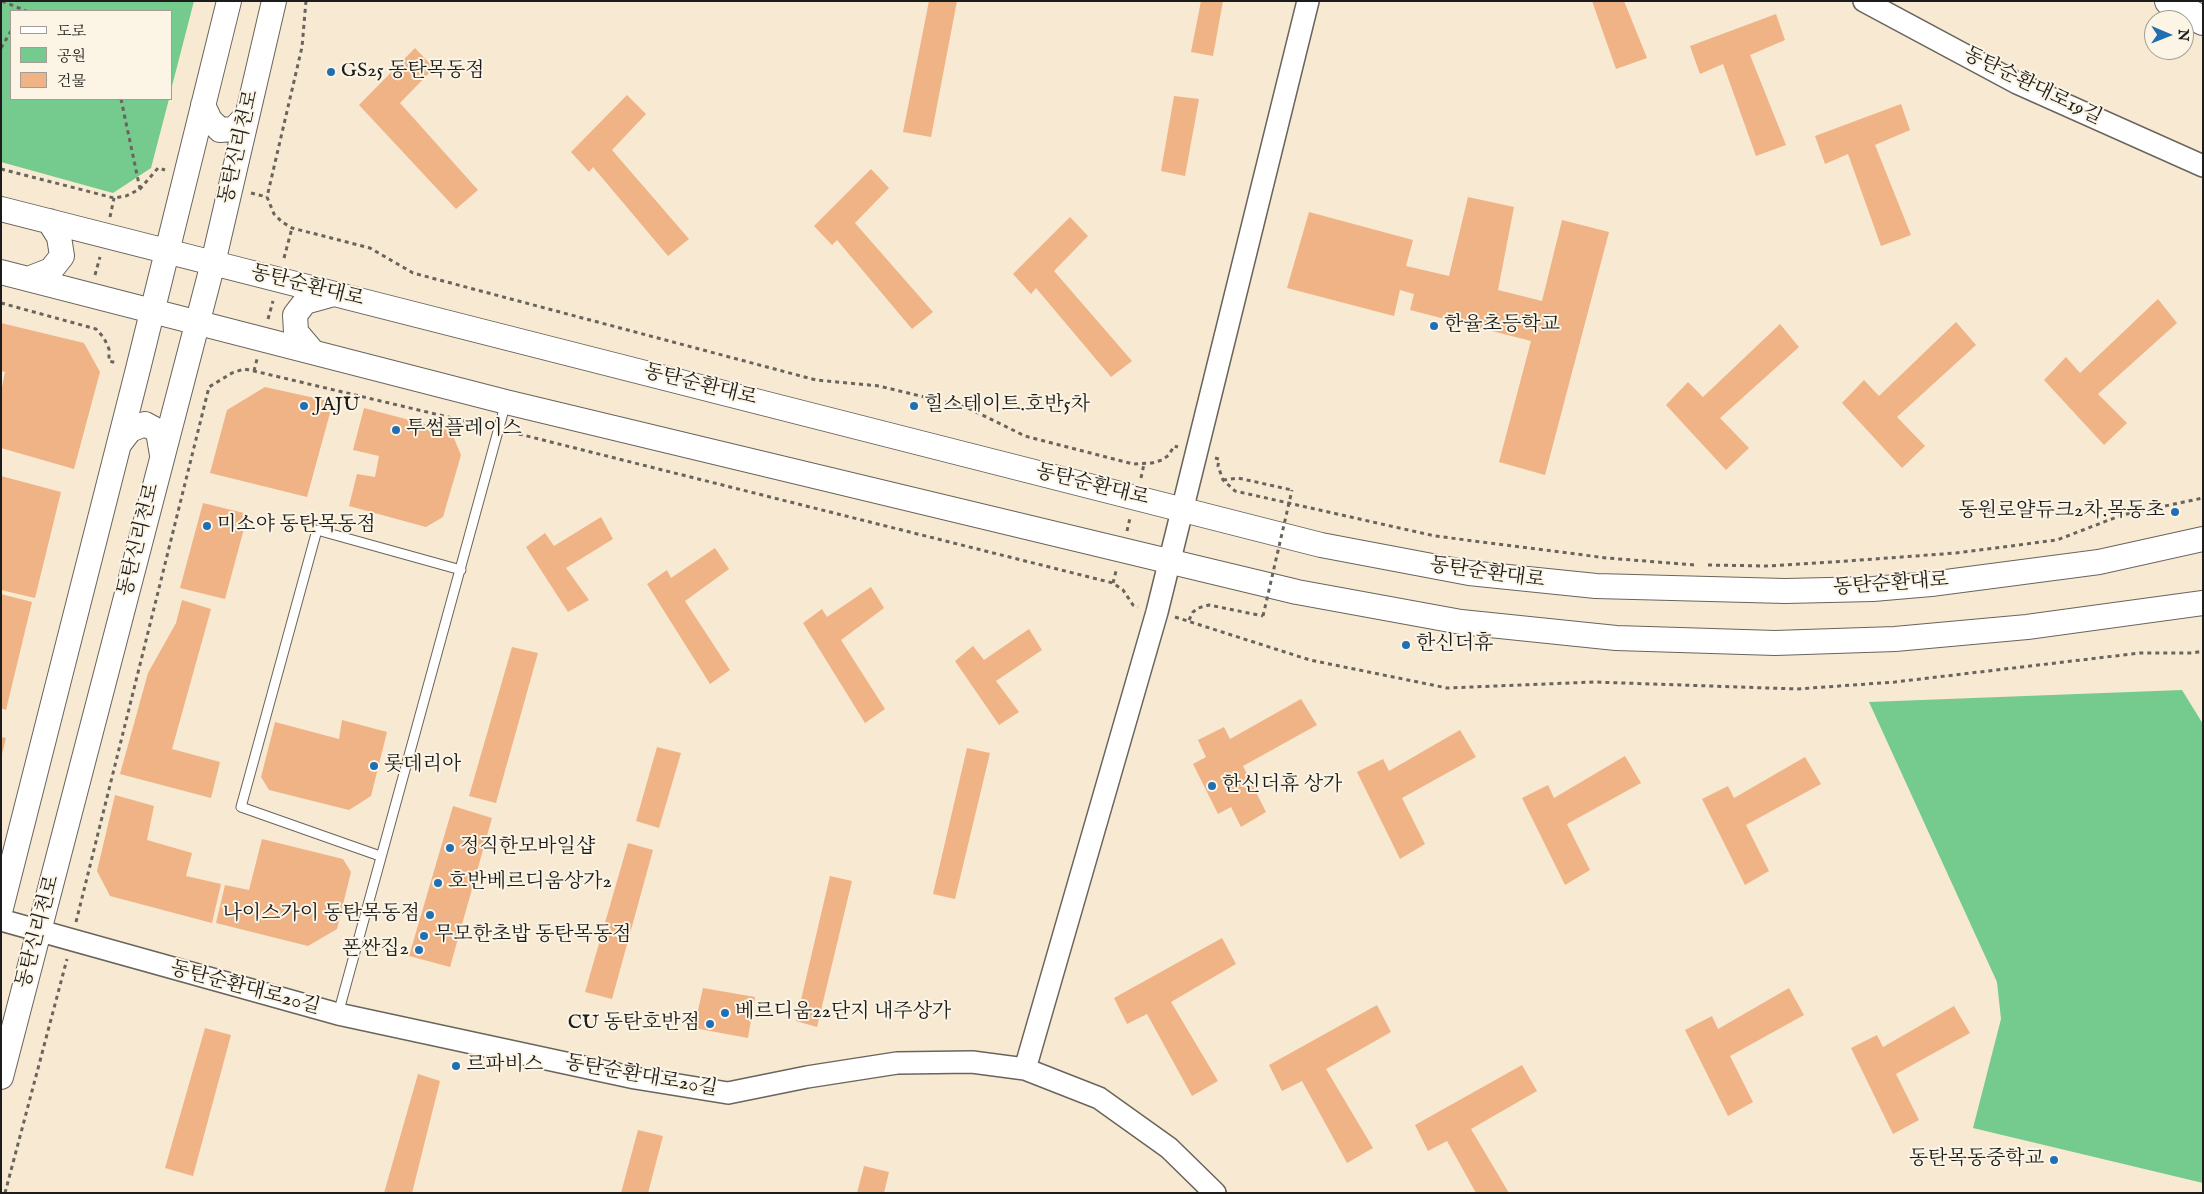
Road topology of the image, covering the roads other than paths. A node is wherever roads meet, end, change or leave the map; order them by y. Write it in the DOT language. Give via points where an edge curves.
graph roads {
  1 [pos="229,1"];
  2 [pos="274,1"];
  3 [pos="1308,1"];
  4 [pos="1864,1"];
  5 [pos="2169,1"];
  6 [pos="2203,21"];
  7 [pos="203,105"];
  8 [pos="247,115"];
  9 [pos="2203,166"];
  10 [pos="1,209"];
  11 [pos="49,221"];
  12 [pos="167,251"];
  13 [pos="213,263"];
  14 [pos="1,272"];
  15 [pos="28,279"];
  16 [pos="335,294"];
  17 [pos="153,312"];
  18 [pos="197,322"];
  19 [pos="313,352"];
  20 [pos="506,402"];
  21 [pos="120,443"];
  22 [pos="162,454"];
  23 [pos="1184,509"];
  24 [pos="2203,539"];
  25 [pos="1171,560"];
  26 [pos="461,570"];
  27 [pos="2203,603"];
  28 [pos="380,856"];
  29 [pos="1,908"];
  30 [pos="1,920"];
  31 [pos="40,932"];
  32 [pos="338,1014"];
  33 [pos="1025,1070"];
  34 [pos="1,1078"];
  35 [pos="1215,1193"];
  1 -- 7 [label="main road"];
  2 -- 8 [label="main road, 동탄신리천로"];
  3 -- 23 [label="street"];
  4 -- 9 [label="street, 동탄순환대로19길" via="2017,83"];
  5 -- 6 [label="highway"];
  7 -- 8 [label="main road" via="210,120 220,130 234,128"];
  7 -- 12 [label="main road"];
  8 -- 13 [label="main road, 동탄신리천로"];
  10 -- 11 [label="main road, 동탄순환대로"];
  11 -- 12 [label="main road, 동탄순환대로"];
  11 -- 15 [label="main road" via="59,237 62,256 51,270"];
  12 -- 13 [label="main road, 동탄순환대로"];
  12 -- 17 [label="main road"];
  13 -- 16 [label="main road, 동탄순환대로"];
  13 -- 18 [label="main road, 동탄신리천로"];
  14 -- 15 [label="main road"];
  15 -- 17 [label="main road"];
  16 -- 19 [label="main road" via="305,302 295,316 296,332"];
  16 -- 23 [label="main road, 동탄순환대로"];
  17 -- 18 [label="main road"];
  17 -- 21 [label="main road"];
  18 -- 19 [label="main road"];
  18 -- 22 [label="main road, 동탄신리천로"];
  19 -- 20 [label="main road"];
  20 -- 25 [label="main road"];
  20 -- 26 [label="lane"];
  21 -- 22 [label="main road" via="130,430 145,424 158,431"];
  21 -- 29 [label="main road"];
  22 -- 31 [label="main road, 동탄신리천로"];
  23 -- 24 [label="main road, 동탄순환대로" via="1321,544 1469,573 1569,584 1680,590 1873,589 1931,584 2099,562"];
  23 -- 25 [label="street"];
  25 -- 27 [label="main road" via="1297,592 1461,622 1616,638 1776,643 1895,639 2027,627"];
  25 -- 33 [label="street"];
  26 -- 28 [label="lane"];
  26 -- 28 [label="lane" via="317,530 241,807"];
  28 -- 32 [label="lane"];
  30 -- 31 [label="street, 동탄순환대로20길"];
  31 -- 32 [label="street, 동탄순환대로20길"];
  31 -- 34 [label="main road, 동탄신리천로"];
  32 -- 33 [label="street, 동탄순환대로20길" via="635,1078 728,1093 897,1063 972,1062"];
  33 -- 35 [label="street, 동탄순환대로20길" via="1099,1098 1169,1148"];
}
